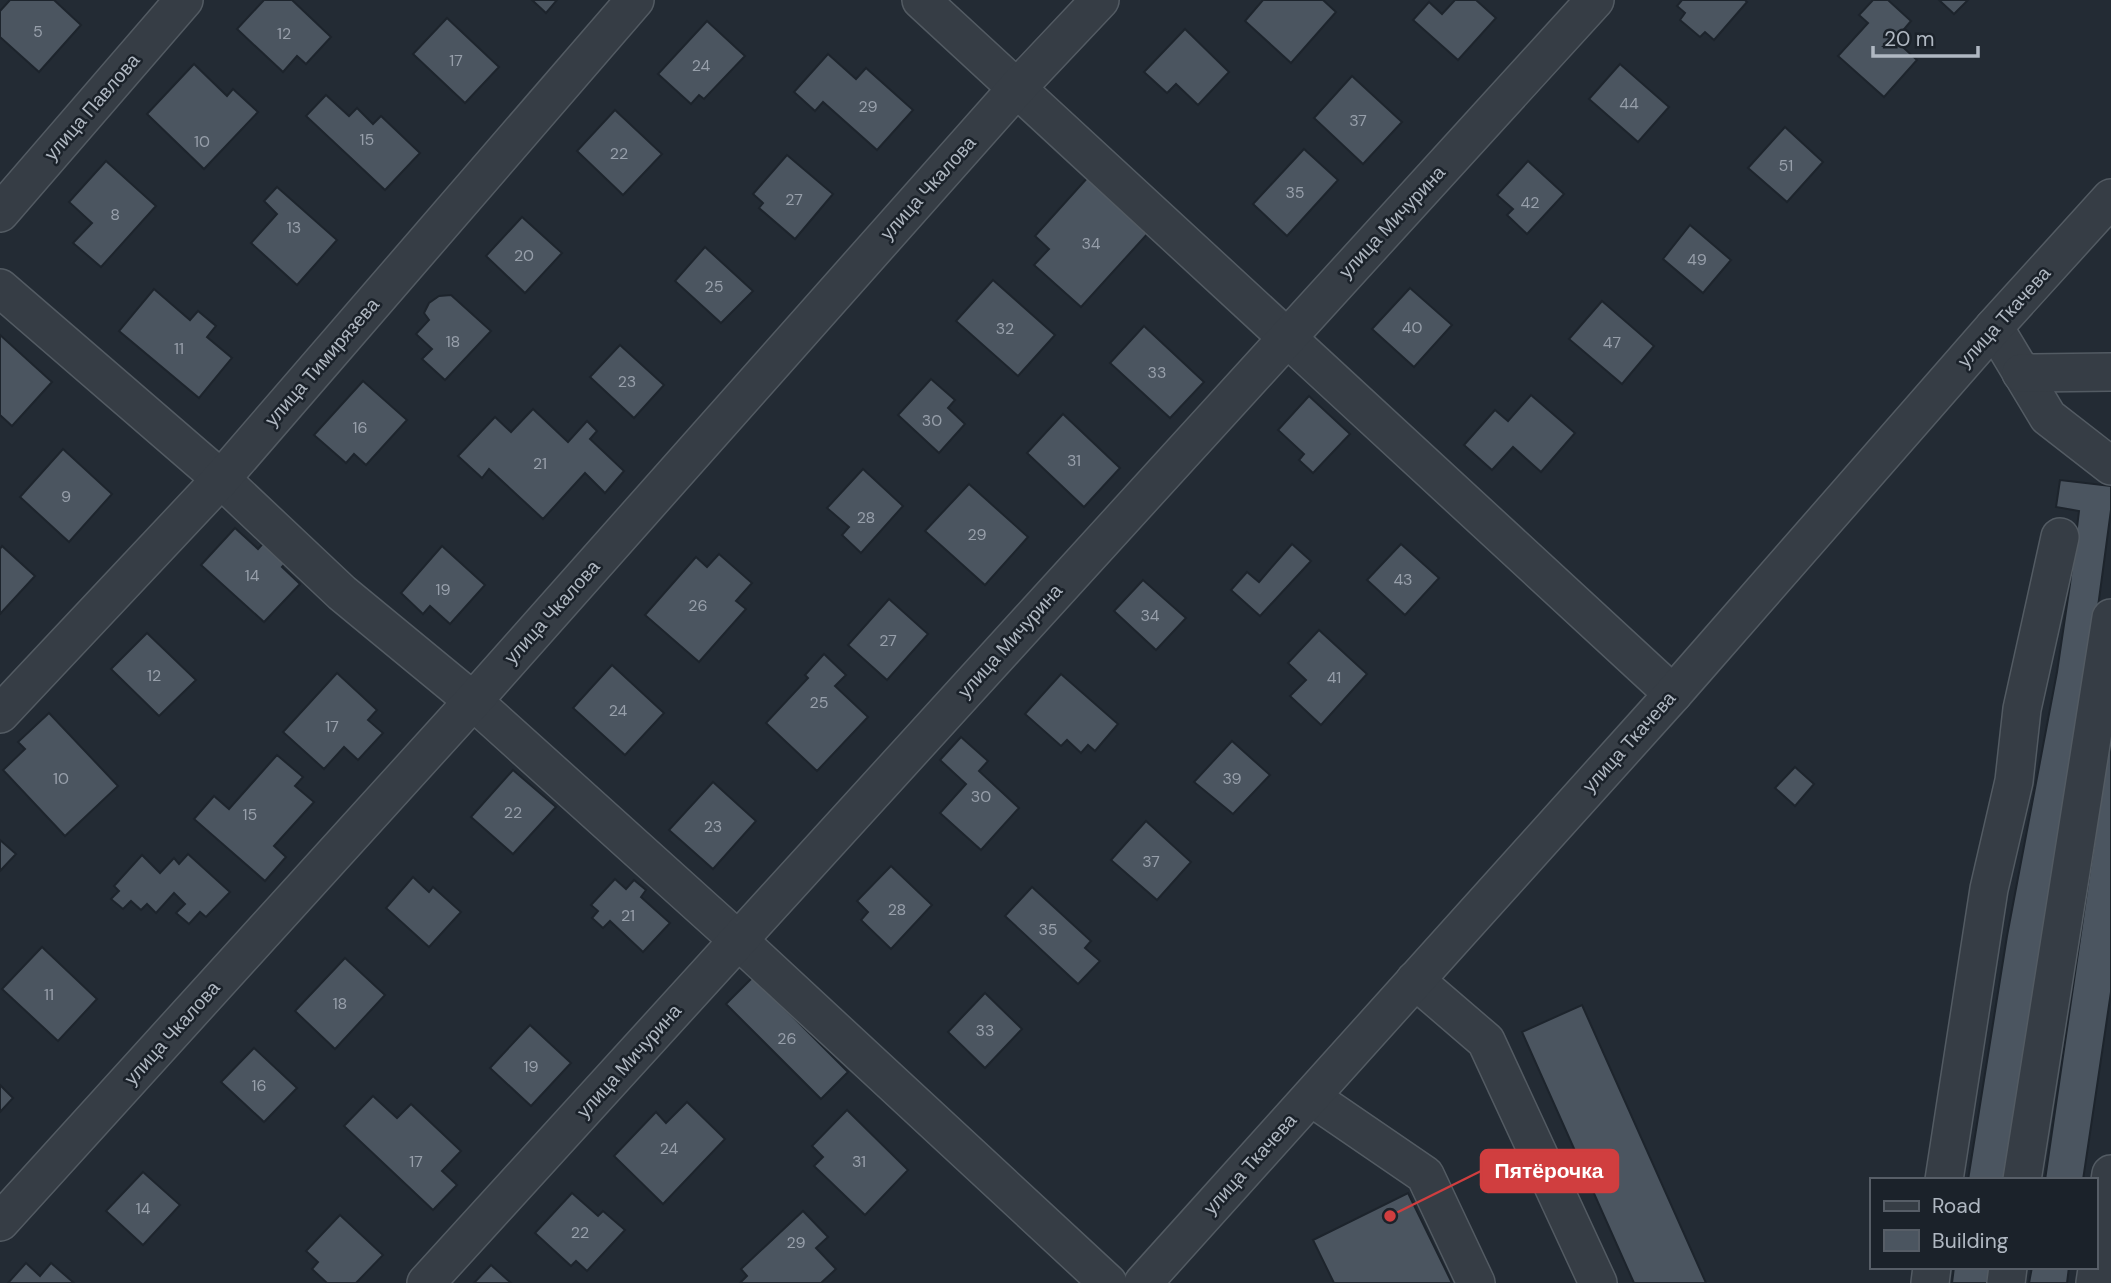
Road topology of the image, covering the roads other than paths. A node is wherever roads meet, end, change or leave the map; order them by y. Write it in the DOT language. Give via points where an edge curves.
graph roads {
  1 [pos="184,0"];
  2 [pos="635,0"];
  3 [pos="921,0"];
  4 [pos="1100,0"];
  5 [pos="1595,0"];
  6 [pos="1017,89"];
  7 [pos="2111,198"];
  8 [pos="0,213"];
  9 [pos="0,288"];
  10 [pos="1994,327"];
  11 [pos="1286,337"];
  12 [pos="2111,372"];
  13 [pos="2021,373"];
  14 [pos="2111,466"];
  15 [pos="221,480"];
  16 [pos="2060,537"];
  17 [pos="2111,618"];
  18 [pos="1672,694"];
  19 [pos="473,701"];
  20 [pos="0,714"];
  21 [pos="739,941"];
  22 [pos="1415,980"];
  23 [pos="1311,1097"];
  24 [pos="2111,1174"];
  25 [pos="1944,1178"];
  26 [pos="2022,1178"];
  27 [pos="0,1222"];
  28 [pos="425,1283"];
  29 [pos="1108,1283"];
  30 [pos="1143,1283"];
  31 [pos="1476,1283"];
  32 [pos="1598,1283"];
  33 [pos="2095,1283"];
  1 -- 8 [label="street, улица Павлова"];
  2 -- 15 [label="street, улица Тимирязева"];
  3 -- 6 [label="street"];
  4 -- 6 [label="street, улица Чкалова"];
  5 -- 11 [label="street, улица Мичурина"];
  6 -- 11 [label="street"];
  6 -- 19 [label="street, улица Чкалова"];
  7 -- 10 [label="street, улица Ткачева"];
  9 -- 15 [label="street"];
  10 -- 13 [label="street"];
  10 -- 18 [label="street, улица Ткачева"];
  11 -- 18 [label="street"];
  11 -- 21 [label="street, улица Мичурина"];
  12 -- 13 [label="street"];
  13 -- 14 [label="street" via="2048,417"];
  15 -- 19 [label="street" via="342,593"];
  15 -- 20 [label="street, улица Тимирязева"];
  16 -- 25 [label="street" via="1989,889"];
  17 -- 26 [label="street"];
  18 -- 22 [label="street, улица Ткачева"];
  19 -- 21 [label="street"];
  19 -- 27 [label="street, улица Чкалова"];
  21 -- 28 [label="street, улица Мичурина"];
  21 -- 29 [label="street"];
  22 -- 23 [label="street, улица Ткачева"];
  22 -- 32 [label="street" via="1486,1041"];
  23 -- 30 [label="street, улица Ткачева"];
  23 -- 31 [label="street" via="1425,1175"];
  24 -- 33 [label="street"];
}
